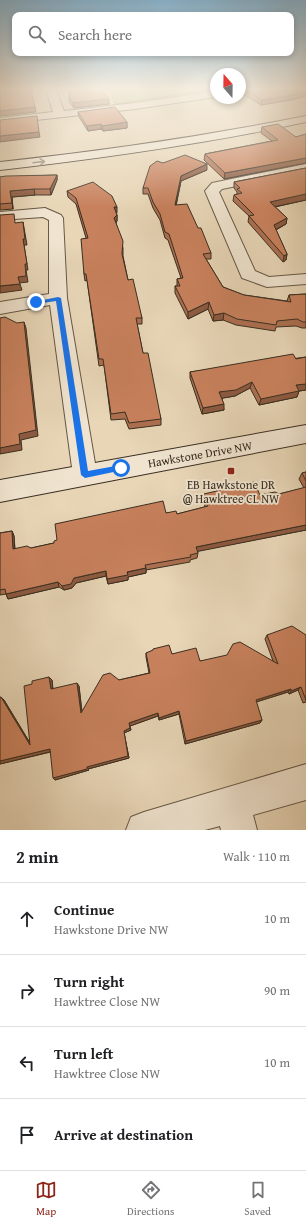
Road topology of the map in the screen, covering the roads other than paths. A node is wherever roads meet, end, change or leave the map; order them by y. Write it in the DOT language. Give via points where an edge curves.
graph roads {
  1 [pos="202,129"];
  2 [pos="259,129"];
  3 [pos="0,156"];
  4 [pos="0,166"];
  5 [pos="306,168"];
  6 [pos="0,216"];
  7 [pos="306,279"];
  8 [pos="58,298"];
  9 [pos="0,308"];
  10 [pos="306,434"];
  11 [pos="85,475"];
  12 [pos="0,491"];
  13 [pos="306,782"];
  14 [pos="236,817"];
  15 [pos="144,830"];
  1 -- 3 [label="street" via="151,138"];
  4 -- 2 [label="street, one-way" via="152,147"];
  5 -- 7 [label="street" via="217,186 212,191 248,274 267,282"];
  6 -- 8 [label="street" via="45,212 56,218"];
  8 -- 9 [label="street"];
  8 -- 11 [label="street"];
  10 -- 11 [label="street, Hawkstone Drive NW"];
  11 -- 12 [label="street, Hawkstone Drive NW"];
  13 -- 14 [label="street"];
  14 -- 15 [label="street"];
}
